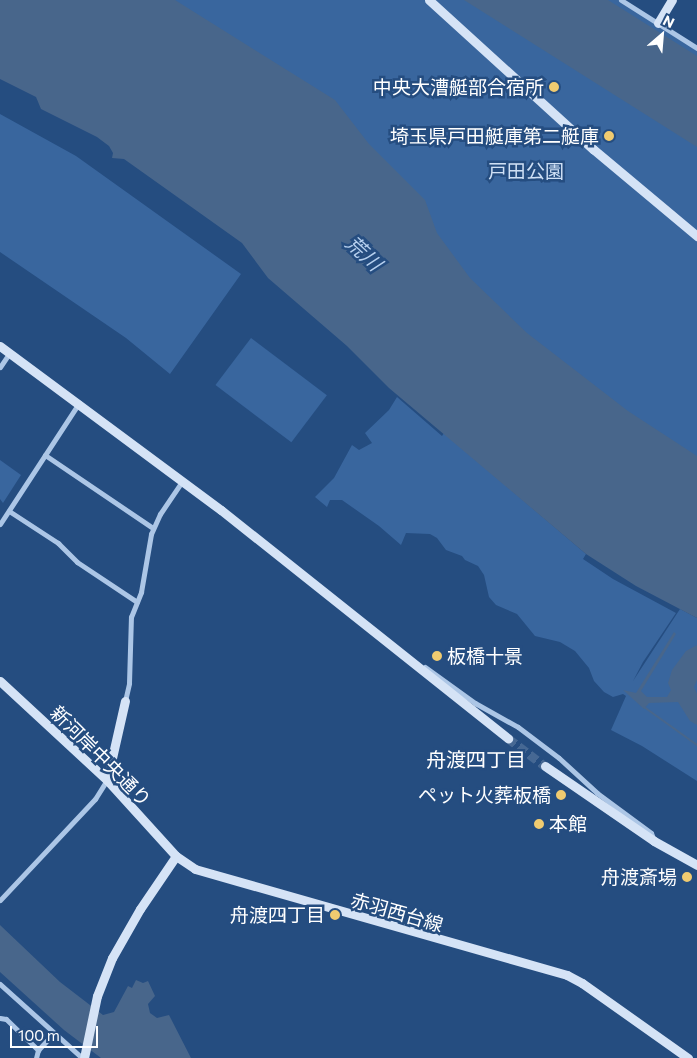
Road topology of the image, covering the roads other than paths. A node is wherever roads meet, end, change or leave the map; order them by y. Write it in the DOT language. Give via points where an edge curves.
graph roads {
  1 [pos="429,0"];
  2 [pos="621,0"];
  3 [pos="672,0"];
  4 [pos="658,23"];
  5 [pos="697,48"];
  6 [pos="697,236"];
  7 [pos="0,346"];
  8 [pos="10,352"];
  9 [pos="0,367"];
  10 [pos="79,403"];
  11 [pos="45,455"];
  12 [pos="182,481"];
  13 [pos="9,511"];
  14 [pos="0,524"];
  15 [pos="153,528"];
  16 [pos="137,602"];
  17 [pos="411,662"];
  18 [pos="0,681"];
  19 [pos="125,701"];
  20 [pos="508,738"];
  21 [pos="545,766"];
  22 [pos="107,780"];
  23 [pos="654,841"];
  24 [pos="176,856"];
  25 [pos="697,865"];
  26 [pos="0,900"];
  27 [pos="0,984"];
  28 [pos="0,1018"];
  29 [pos="54,1033"];
  30 [pos="38,1050"];
  31 [pos="36,1058"];
  32 [pos="81,1058"];
  33 [pos="688,1058"];
  1 -- 6 [label="street" via="593,149"];
  2 -- 4 [label="street"];
  3 -- 4 [label="street"];
  4 -- 5 [label="street"];
  7 -- 8 [label="street"];
  8 -- 9 [label="street"];
  8 -- 10 [label="street"];
  10 -- 11 [label="street"];
  10 -- 12 [label="street"];
  11 -- 13 [label="street"];
  11 -- 15 [label="street"];
  12 -- 15 [label="street"];
  12 -- 17 [label="street"];
  13 -- 14 [label="street"];
  13 -- 16 [label="street"];
  15 -- 16 [label="street"];
  16 -- 19 [label="street" via="130,616 129,684"];
  17 -- 20 [label="street"];
  17 -- 23 [label="street" via="422,665 475,703 518,727 650,833"];
  18 -- 22 [label="street, 新河岸中央通り"];
  19 -- 22 [label="street"];
  21 -- 23 [label="street"];
  22 -- 24 [label="street, 新河岸中央通り"];
  22 -- 26 [label="street" via="95,799"];
  23 -- 25 [label="street"];
  24 -- 32 [label="street" via="122,938 97,996"];
  24 -- 33 [label="street, 赤羽西台線" via="204,873 566,975"];
  27 -- 29 [label="street"];
  28 -- 30 [label="street" via="6,1019"];
  29 -- 30 [label="street"];
  29 -- 32 [label="street"];
  30 -- 31 [label="street"];
}
